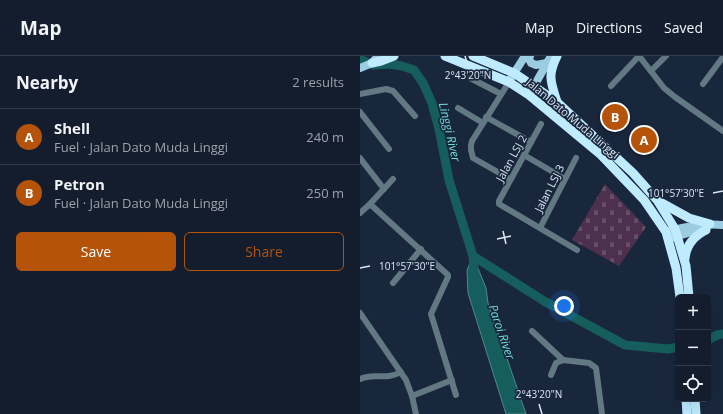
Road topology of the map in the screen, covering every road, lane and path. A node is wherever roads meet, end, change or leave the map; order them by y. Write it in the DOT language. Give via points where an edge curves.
graph roads {
  1 [pos="394,56"];
  2 [pos="445,56"];
  3 [pos="473,56"];
  4 [pos="525,56"];
  5 [pos="530,56"];
  6 [pos="557,56"];
  7 [pos="639,56"];
  8 [pos="666,56"];
  9 [pos="723,57"];
  10 [pos="375,60"];
  11 [pos="549,60"];
  12 [pos="360,68"];
  13 [pos="650,71"];
  14 [pos="514,73"];
  15 [pos="470,78"];
  16 [pos="509,82"];
  17 [pos="703,84"];
  18 [pos="535,86"];
  19 [pos="610,86"];
  20 [pos="360,94"];
  21 [pos="501,94"];
  22 [pos="529,95"];
  23 [pos="558,102"];
  24 [pos="458,108"];
  25 [pos="360,112"];
  26 [pos="415,116"];
  27 [pos="486,117"];
  28 [pos="483,124"];
  29 [pos="541,124"];
  30 [pos="723,131"];
  31 [pos="531,142"];
  32 [pos="389,149"];
  33 [pos="524,155"];
  34 [pos="360,158"];
  35 [pos="576,158"];
  36 [pos="510,179"];
  37 [pos="565,179"];
  38 [pos="392,180"];
  39 [pos="384,189"];
  40 [pos="657,200"];
  41 [pos="370,204"];
  42 [pos="360,213"];
  43 [pos="723,226"];
  44 [pos="708,227"];
  45 [pos="540,228"];
  46 [pos="672,234"];
  47 [pos="421,249"];
  48 [pos="577,250"];
  49 [pos="686,266"];
  50 [pos="393,283"];
  51 [pos="680,294"];
  52 [pos="689,294"];
  53 [pos="360,313"];
  54 [pos="532,331"];
  55 [pos="563,360"];
  56 [pos="401,372"];
  57 [pos="551,375"];
  58 [pos="360,379"];
  59 [pos="452,380"];
  60 [pos="456,395"];
  61 [pos="412,396"];
  62 [pos="686,402"];
  63 [pos="695,402"];
  64 [pos="416,414"];
  65 [pos="602,414"];
  66 [pos="687,414"];
  67 [pos="696,414"];
  1 -- 10 [label="highway" via="381,61"];
  2 -- 16 [label="highway, Jalan Dato Muda Linggi"];
  3 -- 14 [label="highway, Jalan Dato Muda Linggi"];
  4 -- 14 [label="main road"];
  5 -- 11 [label="main road" via="531,64 536,65"];
  6 -- 23 [label="highway" via="550,75"];
  7 -- 13 [label="street"];
  7 -- 19 [label="street"];
  8 -- 13 [label="street"];
  9 -- 17 [label="street"];
  10 -- 12 [label="main road"];
  11 -- 18 [label="main road"];
  13 -- 30 [label="street" via="675,98"];
  14 -- 16 [label="main road"];
  14 -- 18 [label="highway, Jalan Dato Muda Linggi"];
  15 -- 21 [label="street"];
  16 -- 21 [label="street"];
  16 -- 22 [label="highway, Jalan Dato Muda Linggi"];
  18 -- 22 [label="main road"];
  18 -- 23 [label="highway, Jalan Dato Muda Linggi"];
  20 -- 26 [label="street" via="386,89 393,91"];
  21 -- 27 [label="street"];
  22 -- 46 [label="highway, Jalan Dato Muda Linggi" via="600,154"];
  23 -- 40 [label="highway, Jalan Dato Muda Linggi" via="623,163"];
  24 -- 28 [label="street"];
  25 -- 32 [label="street"];
  27 -- 28 [label="street"];
  27 -- 31 [label="street"];
  28 -- 36 [label="street" via="470,145 471,154 473,158"];
  29 -- 31 [label="street, Jalan LSJ 2"];
  31 -- 33 [label="street, Jalan LSJ 2"];
  33 -- 36 [label="street, Jalan LSJ 2"];
  33 -- 37 [label="street"];
  34 -- 39 [label="street"];
  35 -- 37 [label="street, Jalan LSJ 3"];
  36 -- 45 [label="street, Jalan LSJ 2" via="499,201 502,206"];
  37 -- 45 [label="street, Jalan LSJ 3"];
  38 -- 39 [label="street"];
  39 -- 41 [label="street"];
  40 -- 44 [label="highway"];
  40 -- 46 [label="highway, Jalan Dato Muda Linggi"];
  41 -- 42 [label="street"];
  41 -- 47 [label="street"];
  43 -- 44 [label="main road"];
  44 -- 46 [label="main road" via="691,225"];
  44 -- 49 [label="highway" via="691,240 686,253"];
  45 -- 48 [label="street"];
  46 -- 49 [label="highway, Jalan Dato Muda Linggi"];
  46 -- 51 [label="highway, Jalan Dato Muda Linggi"];
  47 -- 50 [label="street"];
  47 -- 59 [label="street" via="448,275 431,314"];
  49 -- 52 [label="highway, Jalan Dato Muda Linggi"];
  53 -- 56 [label="street"];
  54 -- 55 [label="street"];
  55 -- 57 [label="street" via="556,363"];
  55 -- 65 [label="street" via="589,363 596,368"];
  56 -- 58 [label="street" via="394,376 369,376"];
  56 -- 61 [label="street"];
  59 -- 60 [label="street"];
  59 -- 61 [label="street"];
  61 -- 64 [label="street"];
  62 -- 66 [label="highway"];
  63 -- 67 [label="highway"];
}
